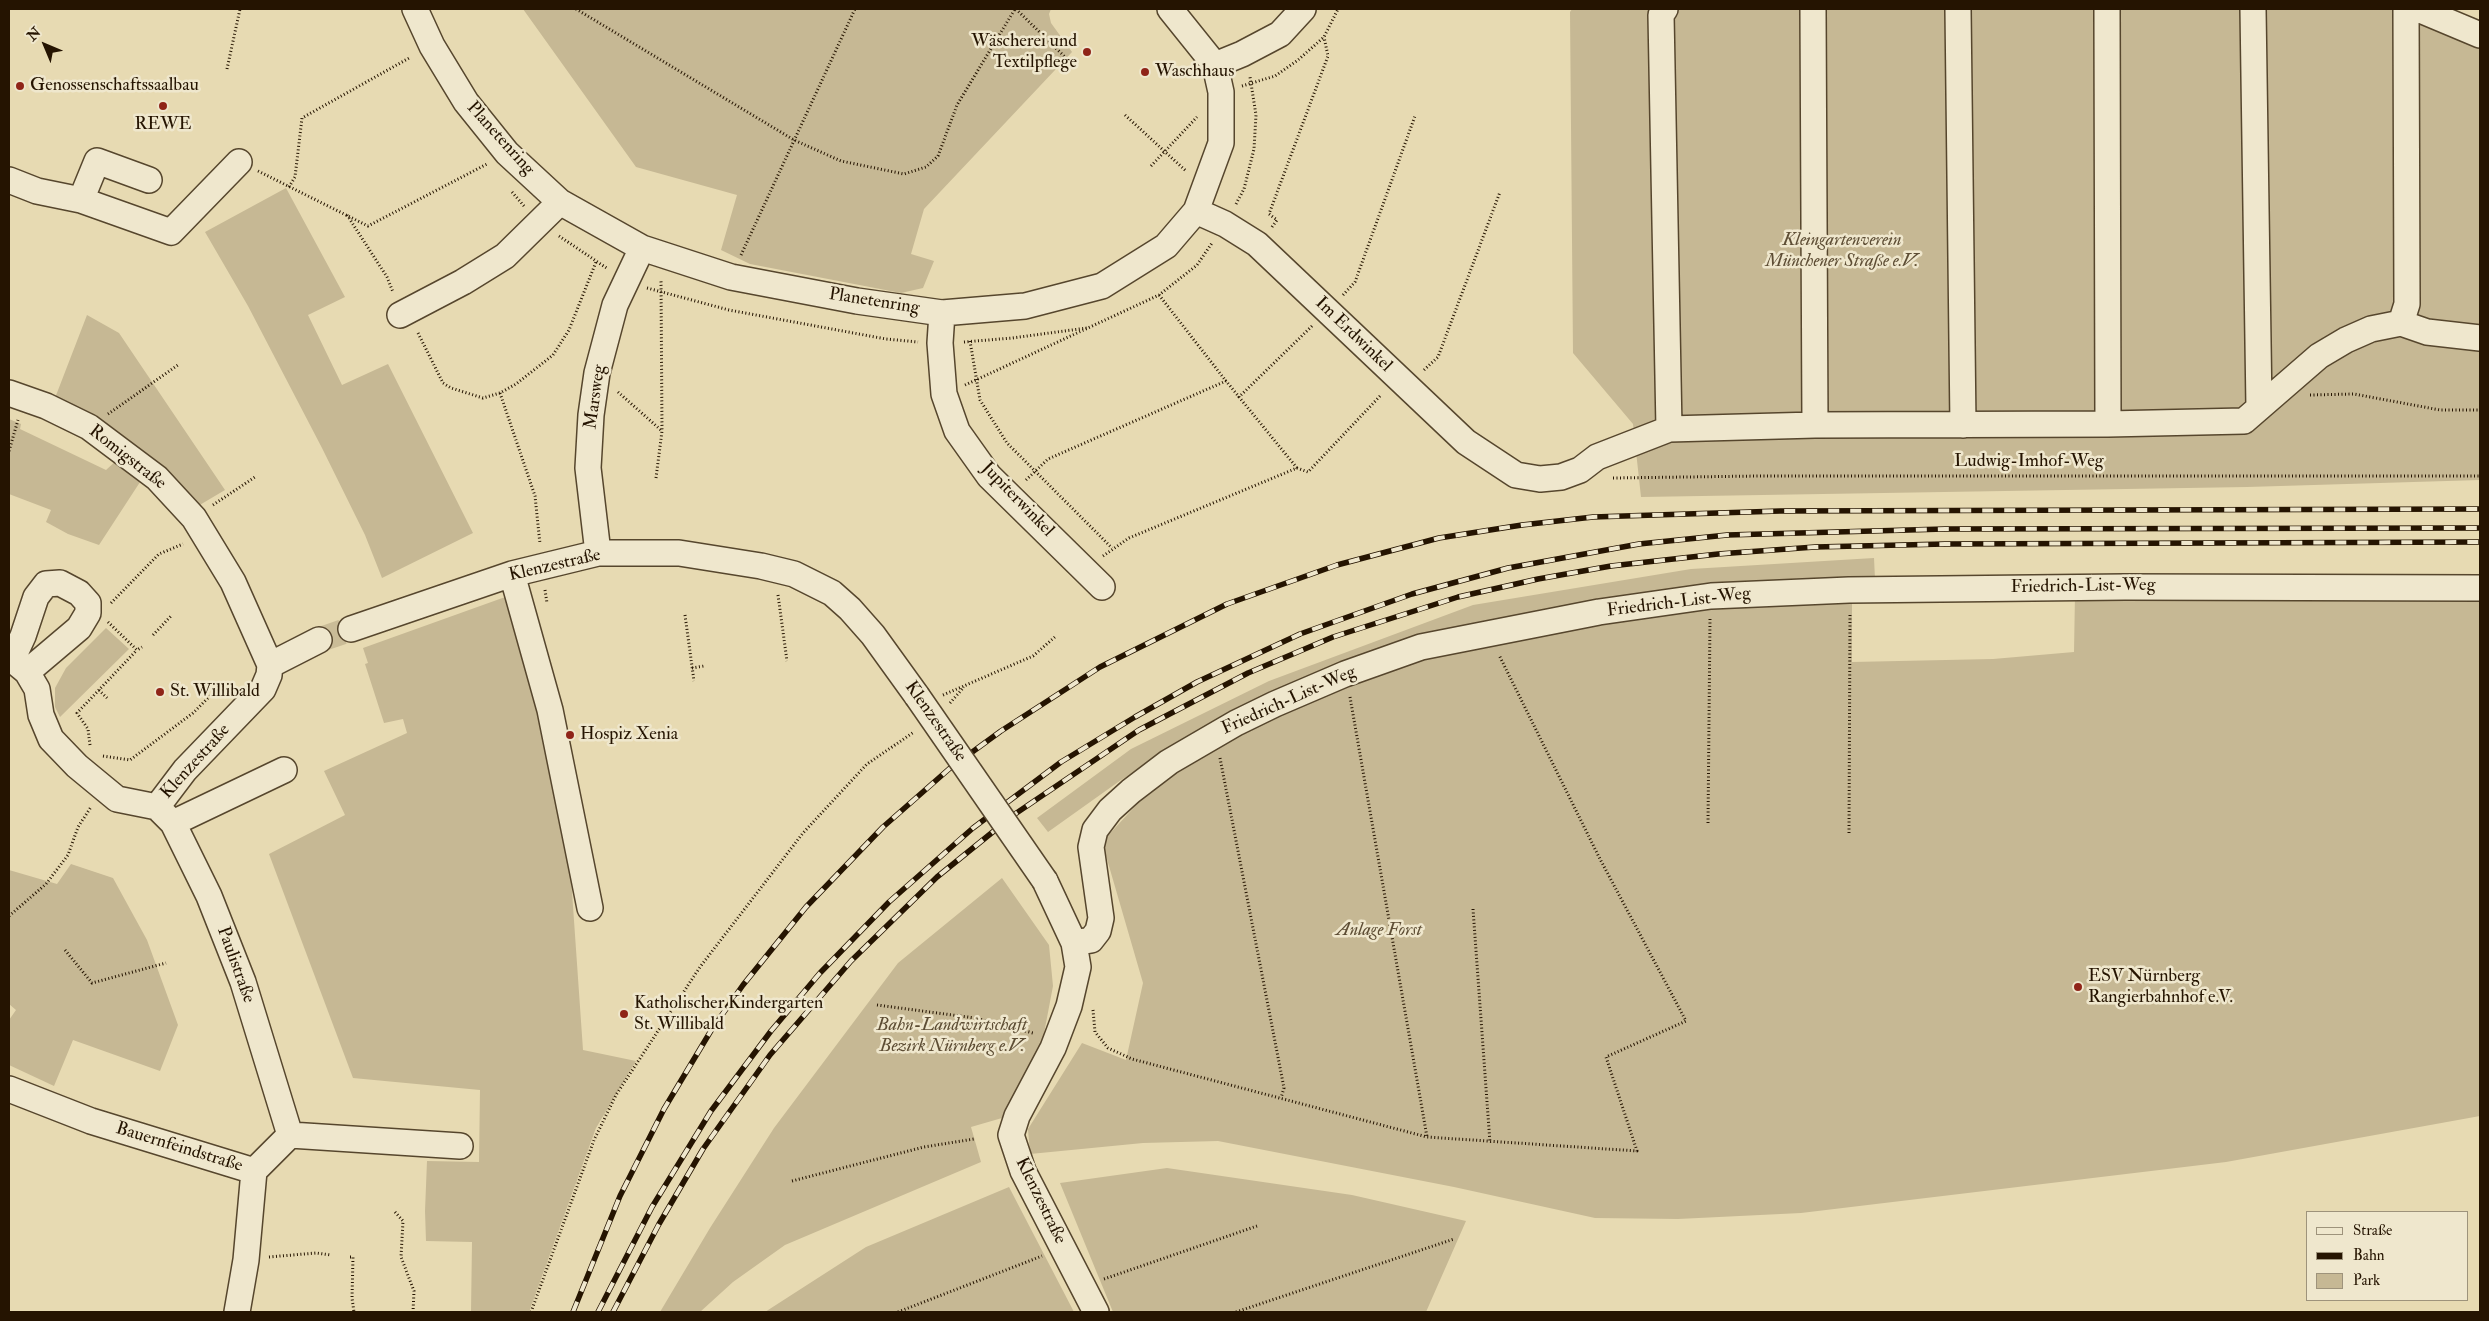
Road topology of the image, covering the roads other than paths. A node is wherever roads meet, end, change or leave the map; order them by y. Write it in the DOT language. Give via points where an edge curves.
graph roads {
  1 [pos="415,9"];
  2 [pos="1170,9"];
  3 [pos="1303,9"];
  4 [pos="1665,9"];
  5 [pos="1813,9"];
  6 [pos="1958,9"];
  7 [pos="2107,9"];
  8 [pos="2253,9"];
  9 [pos="2406,9"];
  10 [pos="2418,9"];
  11 [pos="2480,35"];
  12 [pos="1215,65"];
  13 [pos="239,162"];
  14 [pos="9,180"];
  15 [pos="149,180"];
  16 [pos="81,200"];
  17 [pos="560,202"];
  18 [pos="1196,211"];
  19 [pos="651,251"];
  20 [pos="404,313"];
  21 [pos="942,313"];
  22 [pos="2401,323"];
  23 [pos="2480,338"];
  24 [pos="9,393"];
  25 [pos="2259,408"];
  26 [pos="2108,424"];
  27 [pos="1815,425"];
  28 [pos="1963,425"];
  29 [pos="1669,429"];
  30 [pos="598,554"];
  31 [pos="512,574"];
  32 [pos="1094,579"];
  33 [pos="2480,588"];
  34 [pos="351,629"];
  35 [pos="319,640"];
  36 [pos="16,663"];
  37 [pos="270,664"];
  38 [pos="284,770"];
  39 [pos="165,815"];
  40 [pos="590,908"];
  41 [pos="1074,943"];
  42 [pos="9,1089"];
  43 [pos="290,1135"];
  44 [pos="460,1146"];
  45 [pos="254,1171"];
  46 [pos="237,1312"];
  47 [pos="1096,1312"];
  1 -- 17 [label="street, Planetenring" via="432,46 466,102 507,153"];
  2 -- 12 [label="street, Planetenring"];
  3 -- 12 [label="street" via="1280,34"];
  4 -- 29 [label="street" via="1661,15"];
  5 -- 27 [label="street"];
  6 -- 28 [label="street"];
  7 -- 26 [label="street"];
  8 -- 25 [label="street"];
  9 -- 22 [label="street" via="2406,304"];
  10 -- 11 [label="street"];
  12 -- 18 [label="street, Planetenring" via="1221,92 1221,143"];
  13 -- 16 [label="street" via="171,232"];
  14 -- 16 [label="street" via="37,191"];
  15 -- 16 [label="street" via="97,161"];
  17 -- 19 [label="street, Planetenring"];
  17 -- 20 [label="street" via="505,256"];
  18 -- 21 [label="street, Planetenring" via="1166,246 1102,286 1025,306"];
  18 -- 29 [label="street, Im Erdwinkel" via="1257,244 1466,442 1516,475 1540,480 1561,477 1580,470 1597,457"];
  19 -- 21 [label="street, Planetenring" via="731,276 857,301"];
  19 -- 30 [label="street, Marsweg" via="615,305 597,373 588,468"];
  21 -- 32 [label="street, Jupiterwinkel" via="940,343 944,394 957,431 989,476"];
  22 -- 23 [label="street" via="2427,332"];
  22 -- 25 [label="street, Im Erdwinkel" via="2370,329 2319,356"];
  24 -- 37 [label="street, Romigstraße" via="46,406 88,427 157,478 194,518 233,582"];
  25 -- 26 [label="street, Im Erdwinkel" via="2244,421"];
  26 -- 28 [label="street, Im Erdwinkel"];
  27 -- 28 [label="street, Im Erdwinkel"];
  27 -- 29 [label="street, Im Erdwinkel"];
  30 -- 31 [label="street, Klenzestraße"];
  30 -- 41 [label="street, Klenzestraße, bridge" via="679,553 794,574 832,593 873,635 1045,881"];
  31 -- 34 [label="street, Klenzestraße"];
  31 -- 40 [label="street" via="550,710"];
  33 -- 41 [label="street, Friedrich-List-Weg" via="2125,586 1849,590 1711,596 1598,612 1421,646 1275,704 1169,762 1131,791 1110,810 1095,830 1091,847 1101,918 1098,931 1091,940"];
  35 -- 37 [label="street"];
  36 -- 39 [label="street" via="37,689 41,715 51,739 77,766 117,799"];
  37 -- 39 [label="street, Klenzestraße" via="263,689 185,770"];
  38 -- 39 [label="street"];
  39 -- 43 [label="street, Paulistraße" via="209,896 243,982"];
  41 -- 47 [label="street, Klenzestraße" via="1078,967 1069,1006 1054,1048 1017,1116 1012,1136 1023,1172"];
  42 -- 45 [label="street, Bauernfeindstraße" via="91,1121"];
  43 -- 44 [label="street"];
  43 -- 45 [label="street, Bauernfeindstraße"];
  45 -- 46 [label="street" via="246,1260"];
}
